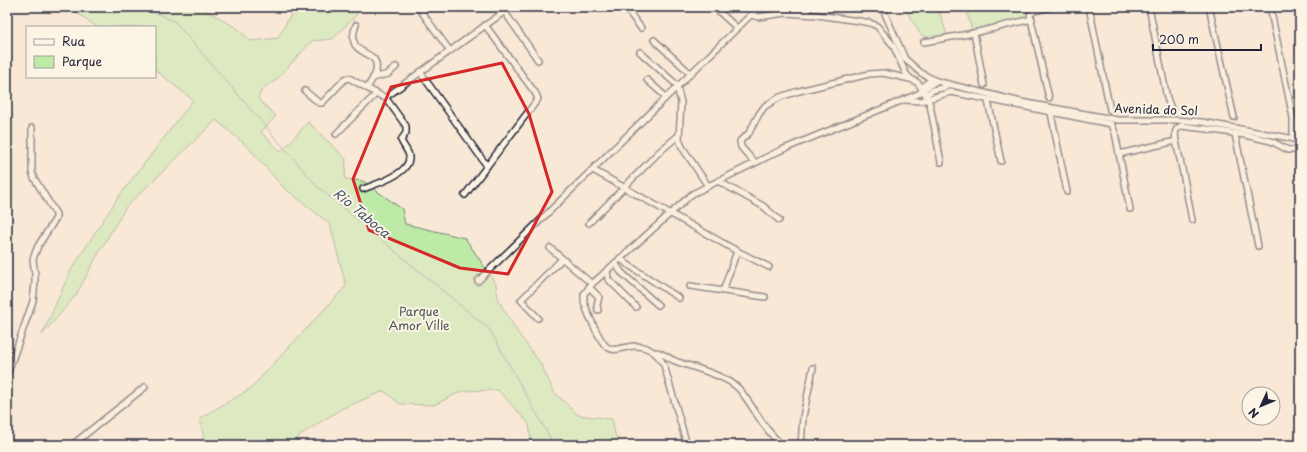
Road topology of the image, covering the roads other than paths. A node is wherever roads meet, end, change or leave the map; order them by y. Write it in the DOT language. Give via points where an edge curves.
graph roads {
  1 [pos="418,7"];
  2 [pos="511,7"];
  3 [pos="625,7"];
  4 [pos="714,7"];
  5 [pos="759,7"];
  6 [pos="810,7"];
  7 [pos="1050,7"];
  8 [pos="1089,7"];
  9 [pos="1149,7"];
  10 [pos="1209,7"];
  11 [pos="1270,7"];
  12 [pos="882,8"];
  13 [pos="504,12"];
  14 [pos="803,14"];
  15 [pos="751,15"];
  16 [pos="1032,19"];
  17 [pos="356,24"];
  18 [pos="486,25"];
  19 [pos="641,28"];
  20 [pos="737,28"];
  21 [pos="974,33"];
  22 [pos="654,40"];
  23 [pos="924,42"];
  24 [pos="450,51"];
  25 [pos="640,52"];
  26 [pos="538,60"];
  27 [pos="396,68"];
  28 [pos="420,72"];
  29 [pos="690,74"];
  30 [pos="373,78"];
  31 [pos="911,79"];
  32 [pos="647,80"];
  33 [pos="933,82"];
  34 [pos="984,85"];
  35 [pos="677,87"];
  36 [pos="946,87"];
  37 [pos="367,88"];
  38 [pos="961,88"];
  39 [pos="932,90"];
  40 [pos="305,91"];
  41 [pos="377,93"];
  42 [pos="925,93"];
  43 [pos="918,94"];
  44 [pos="386,97"];
  45 [pos="666,97"];
  46 [pos="1049,98"];
  47 [pos="905,100"];
  48 [pos="919,101"];
  49 [pos="988,101"];
  50 [pos="1110,110"];
  51 [pos="1172,111"];
  52 [pos="1051,113"];
  53 [pos="1234,117"];
  54 [pos="1293,118"];
  55 [pos="1300,126"];
  56 [pos="32,128"];
  57 [pos="336,134"];
  58 [pos="1235,134"];
  59 [pos="678,136"];
  60 [pos="1298,137"];
  61 [pos="1176,141"];
  62 [pos="1300,151"];
  63 [pos="1119,154"];
  64 [pos="1000,161"];
  65 [pos="940,162"];
  66 [pos="754,163"];
  67 [pos="487,166"];
  68 [pos="593,170"];
  69 [pos="718,181"];
  70 [pos="708,186"];
  71 [pos="625,188"];
  72 [pos="363,189"];
  73 [pos="1067,192"];
  74 [pos="465,195"];
  75 [pos="1130,209"];
  76 [pos="670,213"];
  77 [pos="779,220"];
  78 [pos="1192,220"];
  79 [pos="588,223"];
  80 [pos="1258,246"];
  81 [pos="550,248"];
  82 [pos="737,251"];
  83 [pos="620,258"];
  84 [pos="562,259"];
  85 [pos="615,262"];
  86 [pos="769,267"];
  87 [pos="607,270"];
  88 [pos="478,280"];
  89 [pos="690,286"];
  90 [pos="589,287"];
  91 [pos="723,291"];
  92 [pos="679,298"];
  93 [pos="765,298"];
  94 [pos="658,305"];
  95 [pos="636,307"];
  96 [pos="598,310"];
  97 [pos="538,318"];
  98 [pos="654,352"];
  99 [pos="812,368"];
  100 [pos="7,375"];
  101 [pos="145,387"];
  102 [pos="72,445"];
  103 [pos="687,445"];
  104 [pos="782,445"];
  105 [pos="801,445"];
  1 -- 24 [label="street"];
  2 -- 13 [label="street"];
  3 -- 19 [label="street"];
  4 -- 20 [label="street"];
  5 -- 15 [label="street"];
  6 -- 14 [label="street"];
  7 -- 16 [label="street" via="1034,11 1030,15"];
  8 -- 50 [label="street"];
  9 -- 51 [label="street" via="1167,98"];
  10 -- 53 [label="street"];
  11 -- 54 [label="street"];
  12 -- 33 [label="street, Avenida do Sol" via="904,58"];
  13 -- 18 [label="street"];
  13 -- 26 [label="street"];
  14 -- 15 [label="street"];
  14 -- 31 [label="street" via="859,21 877,26 893,45"];
  15 -- 20 [label="street"];
  16 -- 21 [label="street"];
  16 -- 46 [label="street"];
  17 -- 30 [label="street" via="353,38 355,45 376,61"];
  18 -- 24 [label="street"];
  18 -- 67 [label="street" via="538,99"];
  20 -- 29 [label="street"];
  21 -- 23 [label="street"];
  21 -- 34 [label="street"];
  22 -- 29 [label="street"];
  24 -- 28 [label="street"];
  25 -- 35 [label="street"];
  27 -- 30 [label="street" via="388,74"];
  28 -- 44 [label="street"];
  28 -- 67 [label="street"];
  29 -- 35 [label="street"];
  30 -- 37 [label="street"];
  31 -- 42 [label="street" via="917,82"];
  31 -- 66 [label="street" via="869,74 799,91 774,100 761,111 749,133 740,141 741,147"];
  32 -- 45 [label="street"];
  33 -- 36 [label="street, Avenida do Sol"];
  33 -- 38 [label="street, Avenida do Sol"];
  33 -- 39 [label="street"];
  33 -- 42 [label="street"];
  35 -- 45 [label="street"];
  35 -- 59 [label="street" via="681,102"];
  36 -- 38 [label="street, Avenida do Sol"];
  36 -- 39 [label="street"];
  37 -- 40 [label="street" via="347,78 322,103"];
  37 -- 41 [label="street"];
  38 -- 60 [label="street, Avenida do Sol" via="1112,119 1202,122"];
  39 -- 42 [label="street"];
  41 -- 44 [label="street"];
  41 -- 57 [label="street"];
  42 -- 43 [label="street"];
  42 -- 48 [label="street"];
  42 -- 49 [label="street" via="951,92"];
  42 -- 65 [label="street"];
  43 -- 47 [label="street"];
  43 -- 48 [label="street"];
  44 -- 72 [label="street" via="406,126 406,132 401,140 409,160 397,174"];
  45 -- 68 [label="street"];
  47 -- 48 [label="street"];
  47 -- 66 [label="street"];
  49 -- 52 [label="street"];
  49 -- 64 [label="street"];
  52 -- 63 [label="street" via="1112,125"];
  52 -- 73 [label="street"];
  54 -- 55 [label="street"];
  54 -- 60 [label="street"];
  56 -- 100 [label="street" via="32,172 56,218 34,256 33,301"];
  58 -- 61 [label="street" via="1181,126 1175,133"];
  58 -- 62 [label="street" via="1271,141 1288,150"];
  58 -- 80 [label="street"];
  59 -- 70 [label="street"];
  59 -- 71 [label="street"];
  60 -- 62 [label="street"];
  61 -- 63 [label="street"];
  61 -- 78 [label="street"];
  63 -- 75 [label="street"];
  66 -- 69 [label="street"];
  67 -- 74 [label="street"];
  68 -- 71 [label="street"];
  68 -- 88 [label="street"];
  69 -- 70 [label="street"];
  69 -- 77 [label="street" via="763,206"];
  70 -- 76 [label="street" via="692,194"];
  71 -- 76 [label="street"];
  71 -- 79 [label="street"];
  76 -- 82 [label="street"];
  76 -- 83 [label="street"];
  81 -- 84 [label="street"];
  82 -- 86 [label="street"];
  82 -- 91 [label="street"];
  83 -- 85 [label="street"];
  83 -- 92 [label="street"];
  84 -- 90 [label="street"];
  84 -- 97 [label="street" via="521,300"];
  85 -- 87 [label="street"];
  85 -- 94 [label="street" via="621,272"];
  87 -- 90 [label="street"];
  87 -- 95 [label="street" via="608,279"];
  89 -- 91 [label="street"];
  90 -- 96 [label="street" via="599,297"];
  90 -- 98 [label="street" via="584,294 584,302 602,341 608,348 616,350 638,346"];
  91 -- 93 [label="street"];
  98 -- 103 [label="street" via="664,365"];
  98 -- 104 [label="street" via="701,369 737,387 768,431"];
  99 -- 105 [label="street"];
  101 -- 102 [label="street"];
}
